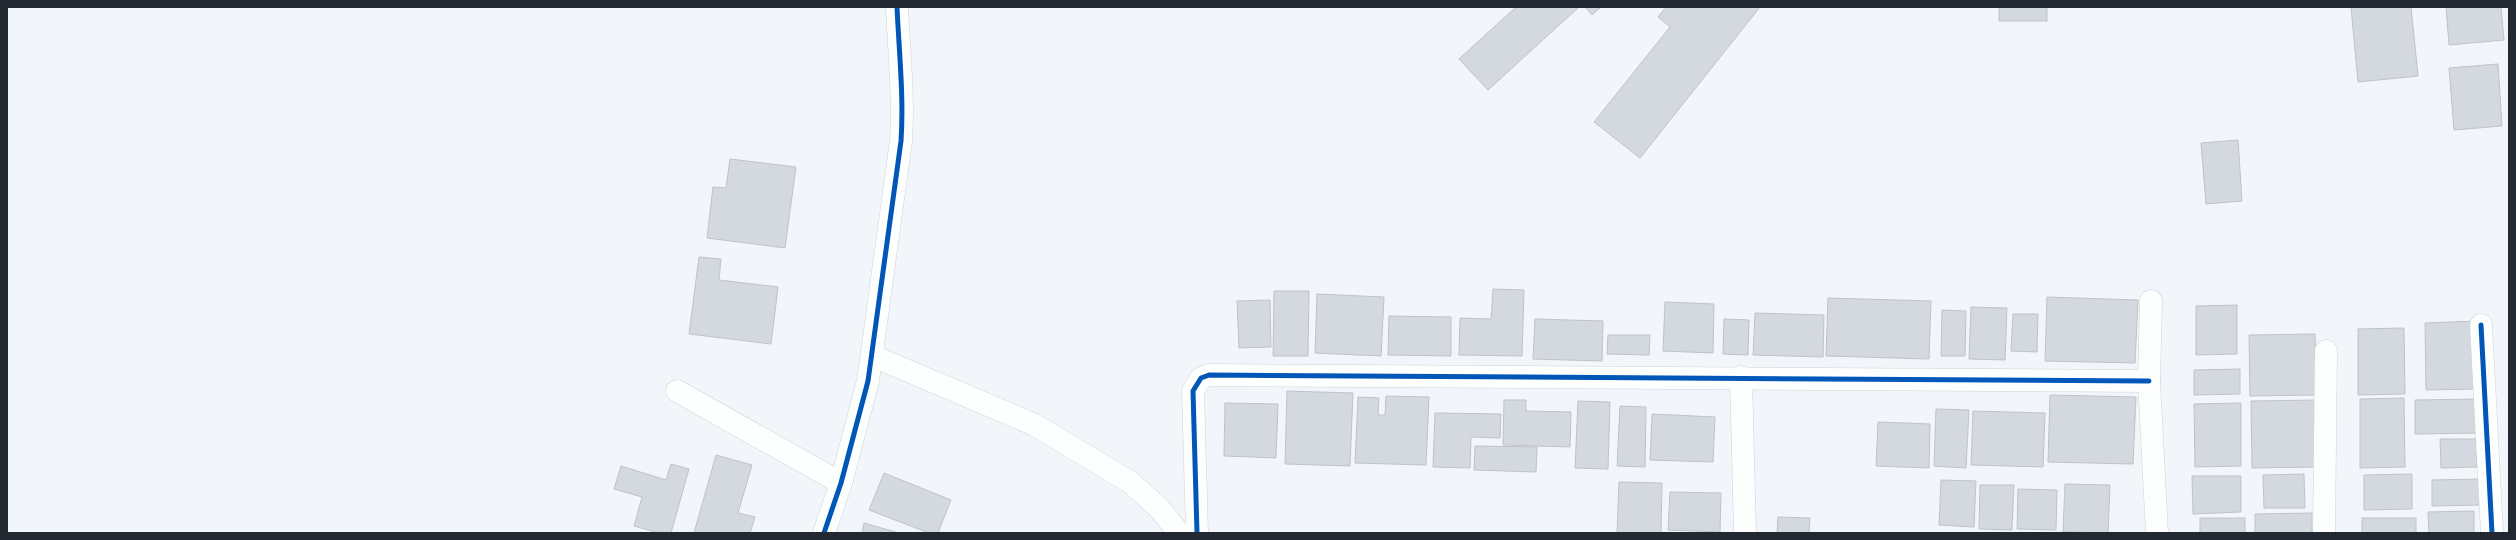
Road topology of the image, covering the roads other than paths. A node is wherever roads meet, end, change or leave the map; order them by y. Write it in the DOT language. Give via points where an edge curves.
graph roads {
  1 [pos="897,7"];
  2 [pos="2151,302"];
  3 [pos="2481,325"];
  4 [pos="2326,351"];
  5 [pos="873,356"];
  6 [pos="1741,377"];
  7 [pos="2149,381"];
  8 [pos="677,391"];
  9 [pos="841,483"];
  10 [pos="824,533"];
  11 [pos="1179,533"];
  12 [pos="1197,533"];
  13 [pos="1745,533"];
  14 [pos="2157,533"];
  15 [pos="2324,533"];
  16 [pos="2492,533"];
  1 -- 5 [label="street" via="899,74 904,107"];
  2 -- 7 [label="street"];
  3 -- 16 [label="street"];
  4 -- 15 [label="street"];
  5 -- 9 [label="street"];
  5 -- 11 [label="street" via="1035,425 1130,482 1160,509"];
  6 -- 7 [label="street"];
  6 -- 12 [label="street" via="1209,375 1201,378 1193,391"];
  6 -- 13 [label="street"];
  7 -- 14 [label="street"];
  8 -- 9 [label="street"];
  9 -- 10 [label="street"];
}
